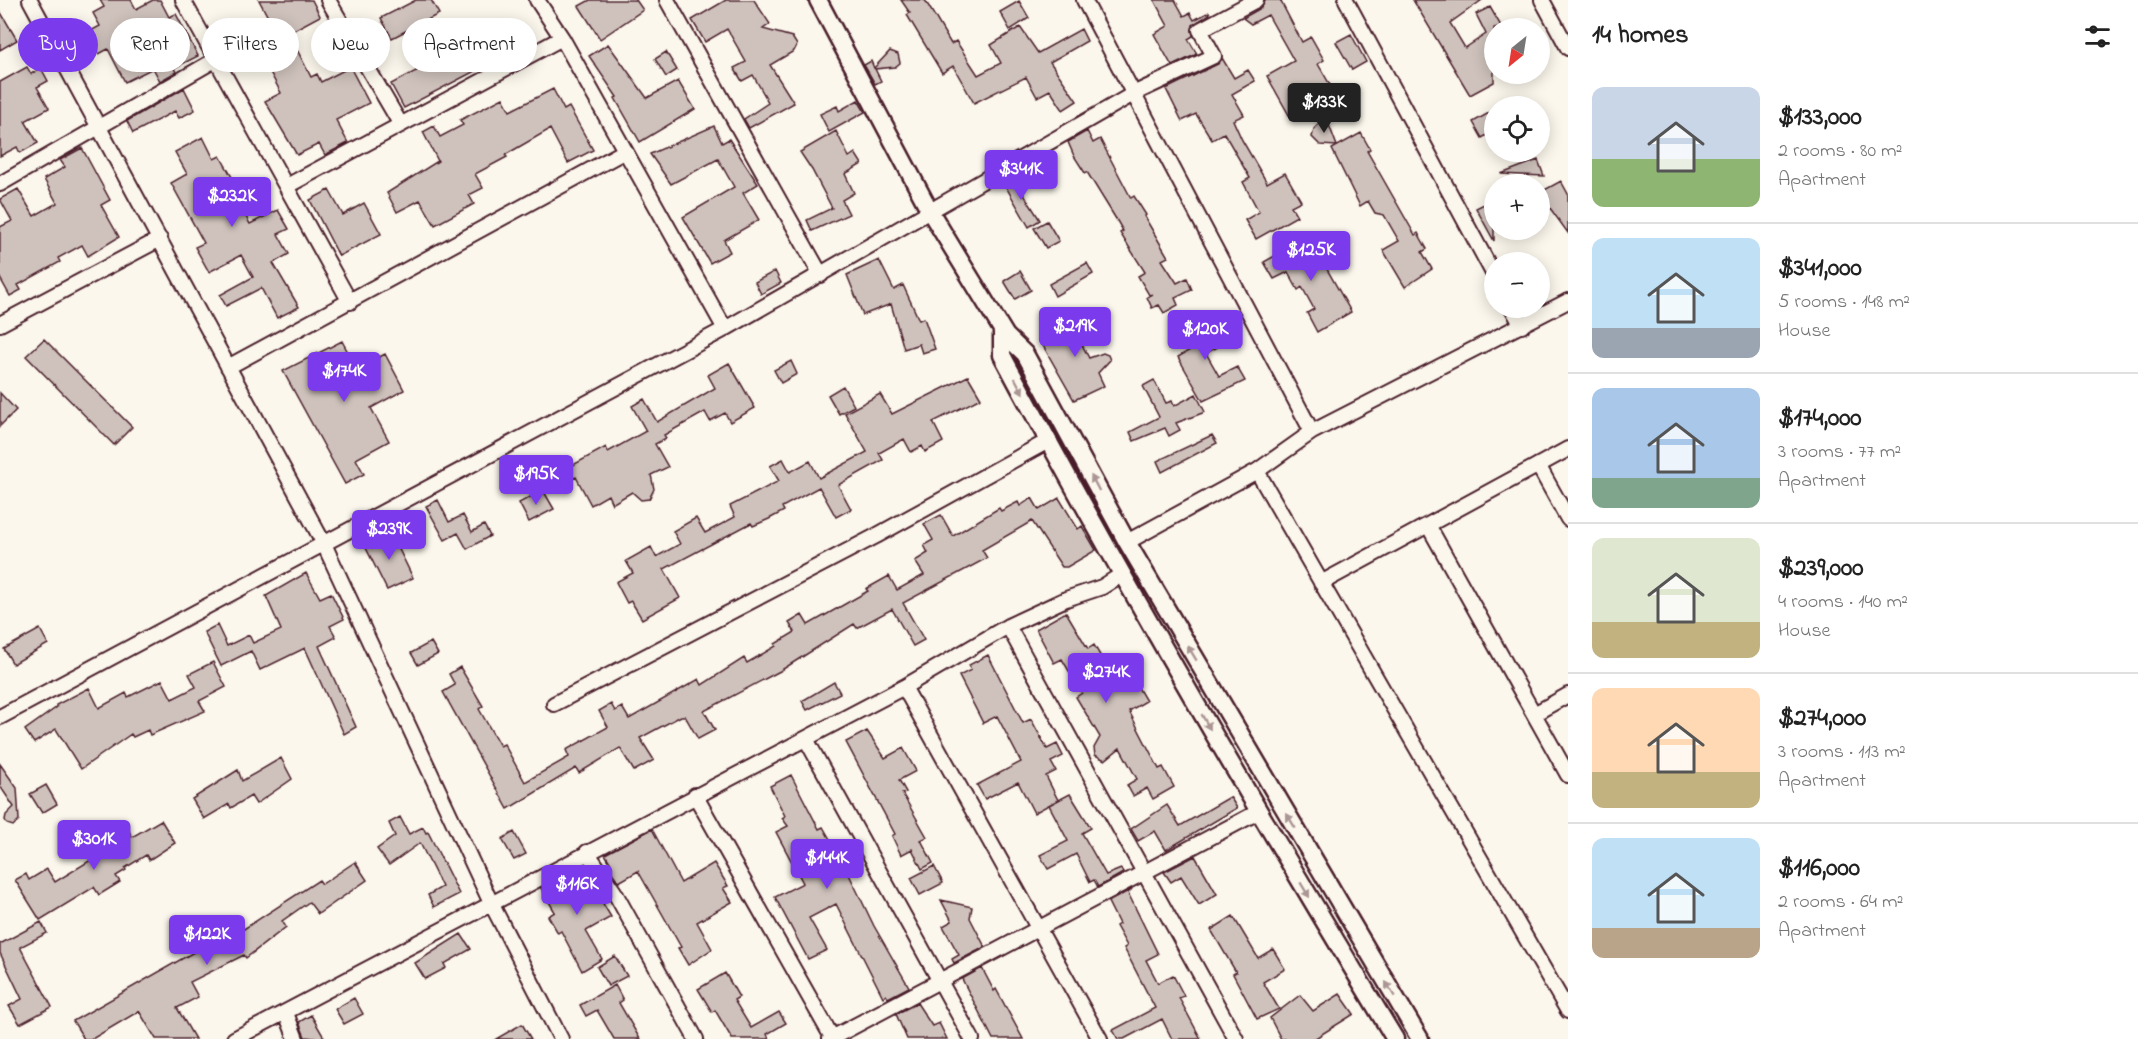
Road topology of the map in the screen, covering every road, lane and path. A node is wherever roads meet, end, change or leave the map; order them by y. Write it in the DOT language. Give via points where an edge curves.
graph roads {
  1 [pos="30,0"];
  2 [pos="183,0"];
  3 [pos="328,0"];
  4 [pos="537,0"];
  5 [pos="667,0"];
  6 [pos="818,0"];
  7 [pos="1084,0"];
  8 [pos="1256,0"];
  9 [pos="1346,0"];
  10 [pos="1542,0"];
  11 [pos="202,36"];
  12 [pos="562,38"];
  13 [pos="1568,48"];
  14 [pos="202,68"];
  15 [pos="222,72"];
  16 [pos="1135,93"];
  17 [pos="401,125"];
  18 [pos="99,128"];
  19 [pos="625,151"];
  20 [pos="0,184"];
  21 [pos="287,186"];
  22 [pos="931,213"];
  23 [pos="160,239"];
  24 [pos="1484,256"];
  25 [pos="821,275"];
  26 [pos="1568,301"];
  27 [pos="350,302"];
  28 [pos="1518,318"];
  29 [pos="0,324"];
  30 [pos="1522,326"];
  31 [pos="725,329"];
  32 [pos="1006,336"];
  33 [pos="228,367"];
  34 [pos="1312,432"];
  35 [pos="1048,441"];
  36 [pos="1568,449"];
  37 [pos="1538,465"];
  38 [pos="1257,471"];
  39 [pos="1568,519"];
  40 [pos="1428,525"];
  41 [pos="1127,542"];
  42 [pos="324,544"];
  43 [pos="1121,575"];
  44 [pos="1321,583"];
  45 [pos="1008,626"];
  46 [pos="904,687"];
  47 [pos="1568,695"];
  48 [pos="554,704"];
  49 [pos="1534,714"];
  50 [pos="0,717"];
  51 [pos="806,739"];
  52 [pos="1568,775"];
  53 [pos="695,795"];
  54 [pos="1258,812"];
  55 [pos="587,852"];
  56 [pos="1144,872"];
  57 [pos="491,903"];
  58 [pos="1038,928"];
  59 [pos="940,981"];
  60 [pos="1568,1011"];
  61 [pos="285,1013"];
  62 [pos="234,1039"];
  63 [pos="296,1039"];
  64 [pos="561,1039"];
  65 [pos="696,1039"];
  66 [pos="832,1039"];
  67 [pos="972,1039"];
  68 [pos="1100,1039"];
  69 [pos="1236,1039"];
  70 [pos="1395,1039"];
  71 [pos="1420,1039"];
  1 -- 18 [label="street"];
  2 -- 11 [label="street"];
  3 -- 17 [label="street"];
  4 -- 12 [label="street"];
  5 -- 25 [label="street"];
  6 -- 22 [label="street"];
  7 -- 16 [label="street"];
  8 -- 16 [label="street" via="1200,30 1214,56"];
  9 -- 24 [label="street"];
  10 -- 13 [label="street"];
  12 -- 17 [label="street"];
  12 -- 19 [label="street"];
  14 -- 18 [label="street"];
  15 -- 21 [label="street"];
  16 -- 22 [label="street"];
  16 -- 34 [label="street"];
  17 -- 21 [label="street"];
  18 -- 20 [label="street"];
  18 -- 23 [label="street"];
  19 -- 27 [label="street"];
  19 -- 31 [label="street"];
  21 -- 27 [label="street"];
  22 -- 25 [label="street"];
  22 -- 32 [label="street"];
  23 -- 29 [label="street"];
  23 -- 33 [label="street"];
  25 -- 31 [label="street"];
  26 -- 30 [label="street"];
  27 -- 33 [label="street"];
  28 -- 30 [label="street"];
  30 -- 34 [label="street"];
  31 -- 42 [label="street"];
  32 -- 35 [label="street, one-way" via="1002,332 1002,356"];
  41 -- 32 [label="street, one-way" via="1025,354"];
  33 -- 42 [label="street"];
  34 -- 38 [label="street"];
  35 -- 43 [label="street"];
  35 -- 48 [label="street" via="876,536"];
  36 -- 37 [label="street"];
  37 -- 39 [label="street"];
  37 -- 40 [label="street"];
  38 -- 41 [label="street"];
  38 -- 44 [label="street"];
  40 -- 44 [label="street"];
  40 -- 49 [label="street"];
  71 -- 41 [label="street, one-way"];
  42 -- 50 [label="street"];
  42 -- 57 [label="street"];
  43 -- 45 [label="street" via="1102,587"];
  43 -- 54 [label="street, one-way"];
  44 -- 60 [label="street"];
  45 -- 46 [label="street"];
  45 -- 56 [label="street"];
  46 -- 51 [label="street"];
  46 -- 58 [label="street"];
  47 -- 49 [label="street"];
  49 -- 52 [label="street"];
  51 -- 53 [label="street"];
  51 -- 59 [label="street"];
  53 -- 55 [label="street"];
  53 -- 66 [label="street"];
  54 -- 56 [label="street"];
  54 -- 70 [label="street, one-way"];
  55 -- 57 [label="street"];
  55 -- 65 [label="street" via="615,893"];
  56 -- 58 [label="street"];
  56 -- 69 [label="street"];
  57 -- 61 [label="street"];
  57 -- 64 [label="street"];
  58 -- 59 [label="street"];
  58 -- 68 [label="street"];
  59 -- 66 [label="street"];
  59 -- 67 [label="street"];
  61 -- 62 [label="street"];
  61 -- 63 [label="street"];
}
